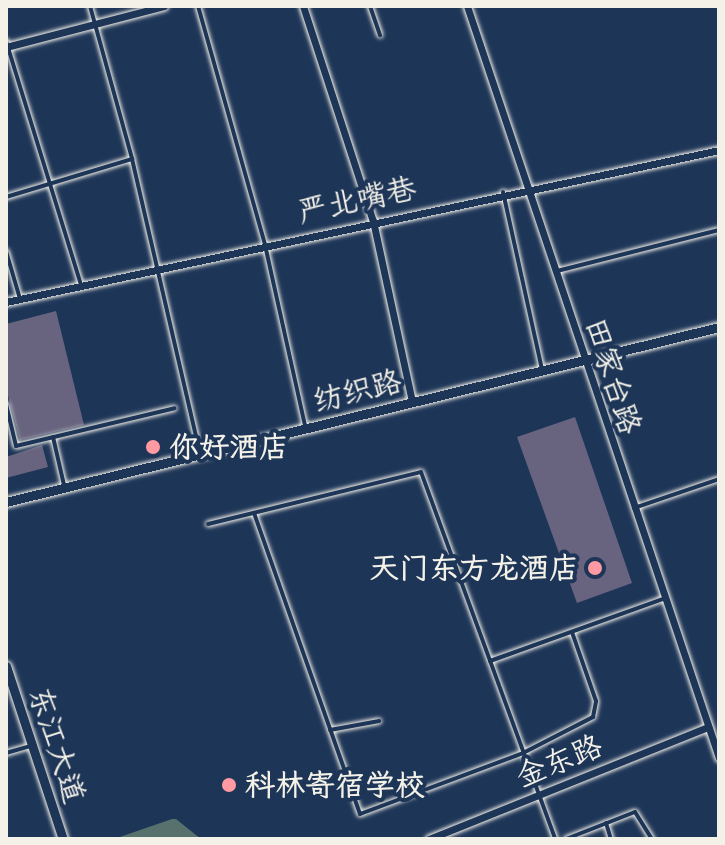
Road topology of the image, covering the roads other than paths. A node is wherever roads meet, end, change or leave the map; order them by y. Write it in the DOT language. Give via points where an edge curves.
graph roads {
  1 [pos="90,6"];
  2 [pos="164,6"];
  3 [pos="198,6"];
  4 [pos="303,6"];
  5 [pos="370,6"];
  6 [pos="467,6"];
  7 [pos="95,23"];
  8 [pos="380,35"];
  9 [pos="7,45"];
  10 [pos="719,150"];
  11 [pos="132,159"];
  12 [pos="50,184"];
  13 [pos="528,186"];
  14 [pos="503,192"];
  15 [pos="6,197"];
  16 [pos="373,221"];
  17 [pos="719,230"];
  18 [pos="265,245"];
  19 [pos="6,251"];
  20 [pos="157,268"];
  21 [pos="557,271"];
  22 [pos="81,285"];
  23 [pos="20,299"];
  24 [pos="6,302"];
  25 [pos="719,327"];
  26 [pos="580,361"];
  27 [pos="543,371"];
  28 [pos="412,402"];
  29 [pos="6,404"];
  30 [pos="175,408"];
  31 [pos="305,428"];
  32 [pos="53,437"];
  33 [pos="201,454"];
  34 [pos="719,479"];
  35 [pos="65,487"];
  36 [pos="6,502"];
  37 [pos="632,509"];
  38 [pos="254,513"];
  39 [pos="208,524"];
  40 [pos="663,599"];
  41 [pos="572,632"];
  42 [pos="490,661"];
  43 [pos="6,666"];
  44 [pos="379,721"];
  45 [pos="708,727"];
  46 [pos="330,730"];
  47 [pos="32,745"];
  48 [pos="6,753"];
  49 [pos="523,753"];
  50 [pos="719,758"];
  51 [pos="539,795"];
  52 [pos="606,823"];
  53 [pos="63,839"];
  54 [pos="429,839"];
  55 [pos="555,839"];
  56 [pos="566,839"];
  57 [pos="611,839"];
  58 [pos="652,839"];
  1 -- 7 [label="lane"];
  2 -- 7 [label="street"];
  3 -- 18 [label="lane"];
  4 -- 16 [label="street"];
  5 -- 8 [label="lane"];
  6 -- 13 [label="street, 田家台路"];
  7 -- 9 [label="street"];
  7 -- 11 [label="lane"];
  9 -- 12 [label="lane"];
  10 -- 13 [label="street, 严北嘴巷"];
  11 -- 12 [label="lane"];
  11 -- 20 [label="lane"];
  12 -- 15 [label="lane"];
  12 -- 22 [label="lane"];
  13 -- 14 [label="street, 严北嘴巷"];
  13 -- 21 [label="street, 田家台路"];
  14 -- 16 [label="street, 严北嘴巷"];
  14 -- 27 [label="lane"];
  16 -- 18 [label="street, 严北嘴巷"];
  16 -- 28 [label="street"];
  17 -- 21 [label="lane"];
  18 -- 20 [label="street, 严北嘴巷"];
  18 -- 31 [label="lane"];
  19 -- 23 [label="lane"];
  20 -- 22 [label="street, 严北嘴巷"];
  20 -- 33 [label="lane"];
  21 -- 26 [label="street, 田家台路"];
  22 -- 23 [label="street, 严北嘴巷"];
  23 -- 24 [label="street, 严北嘴巷"];
  25 -- 26 [label="street, 纺织路"];
  26 -- 27 [label="street, 纺织路"];
  26 -- 37 [label="street, 田家台路"];
  27 -- 28 [label="street, 纺织路"];
  28 -- 31 [label="street, 纺织路"];
  29 -- 32 [label="lane" via="16,446"];
  30 -- 32 [label="lane"];
  31 -- 33 [label="street, 纺织路"];
  32 -- 35 [label="lane"];
  33 -- 35 [label="street, 纺织路"];
  34 -- 37 [label="lane"];
  35 -- 36 [label="street, 纺织路"];
  37 -- 40 [label="street, 田家台路"];
  38 -- 39 [label="lane"];
  38 -- 42 [label="lane" via="421,472"];
  38 -- 46 [label="lane"];
  40 -- 41 [label="lane"];
  40 -- 45 [label="street, 田家台路"];
  41 -- 42 [label="lane"];
  41 -- 49 [label="lane" via="596,710"];
  42 -- 49 [label="lane"];
  43 -- 47 [label="street, 东江大道"];
  44 -- 46 [label="lane"];
  45 -- 50 [label="street, 田家台路"];
  45 -- 51 [label="street, 金东路"];
  46 -- 49 [label="lane" via="360,814"];
  47 -- 48 [label="lane"];
  47 -- 53 [label="street, 东江大道"];
  49 -- 51 [label="lane"];
  51 -- 54 [label="street, 金东路"];
  51 -- 55 [label="lane"];
  52 -- 56 [label="lane"];
  52 -- 57 [label="lane"];
  52 -- 58 [label="lane" via="639,812"];
}
